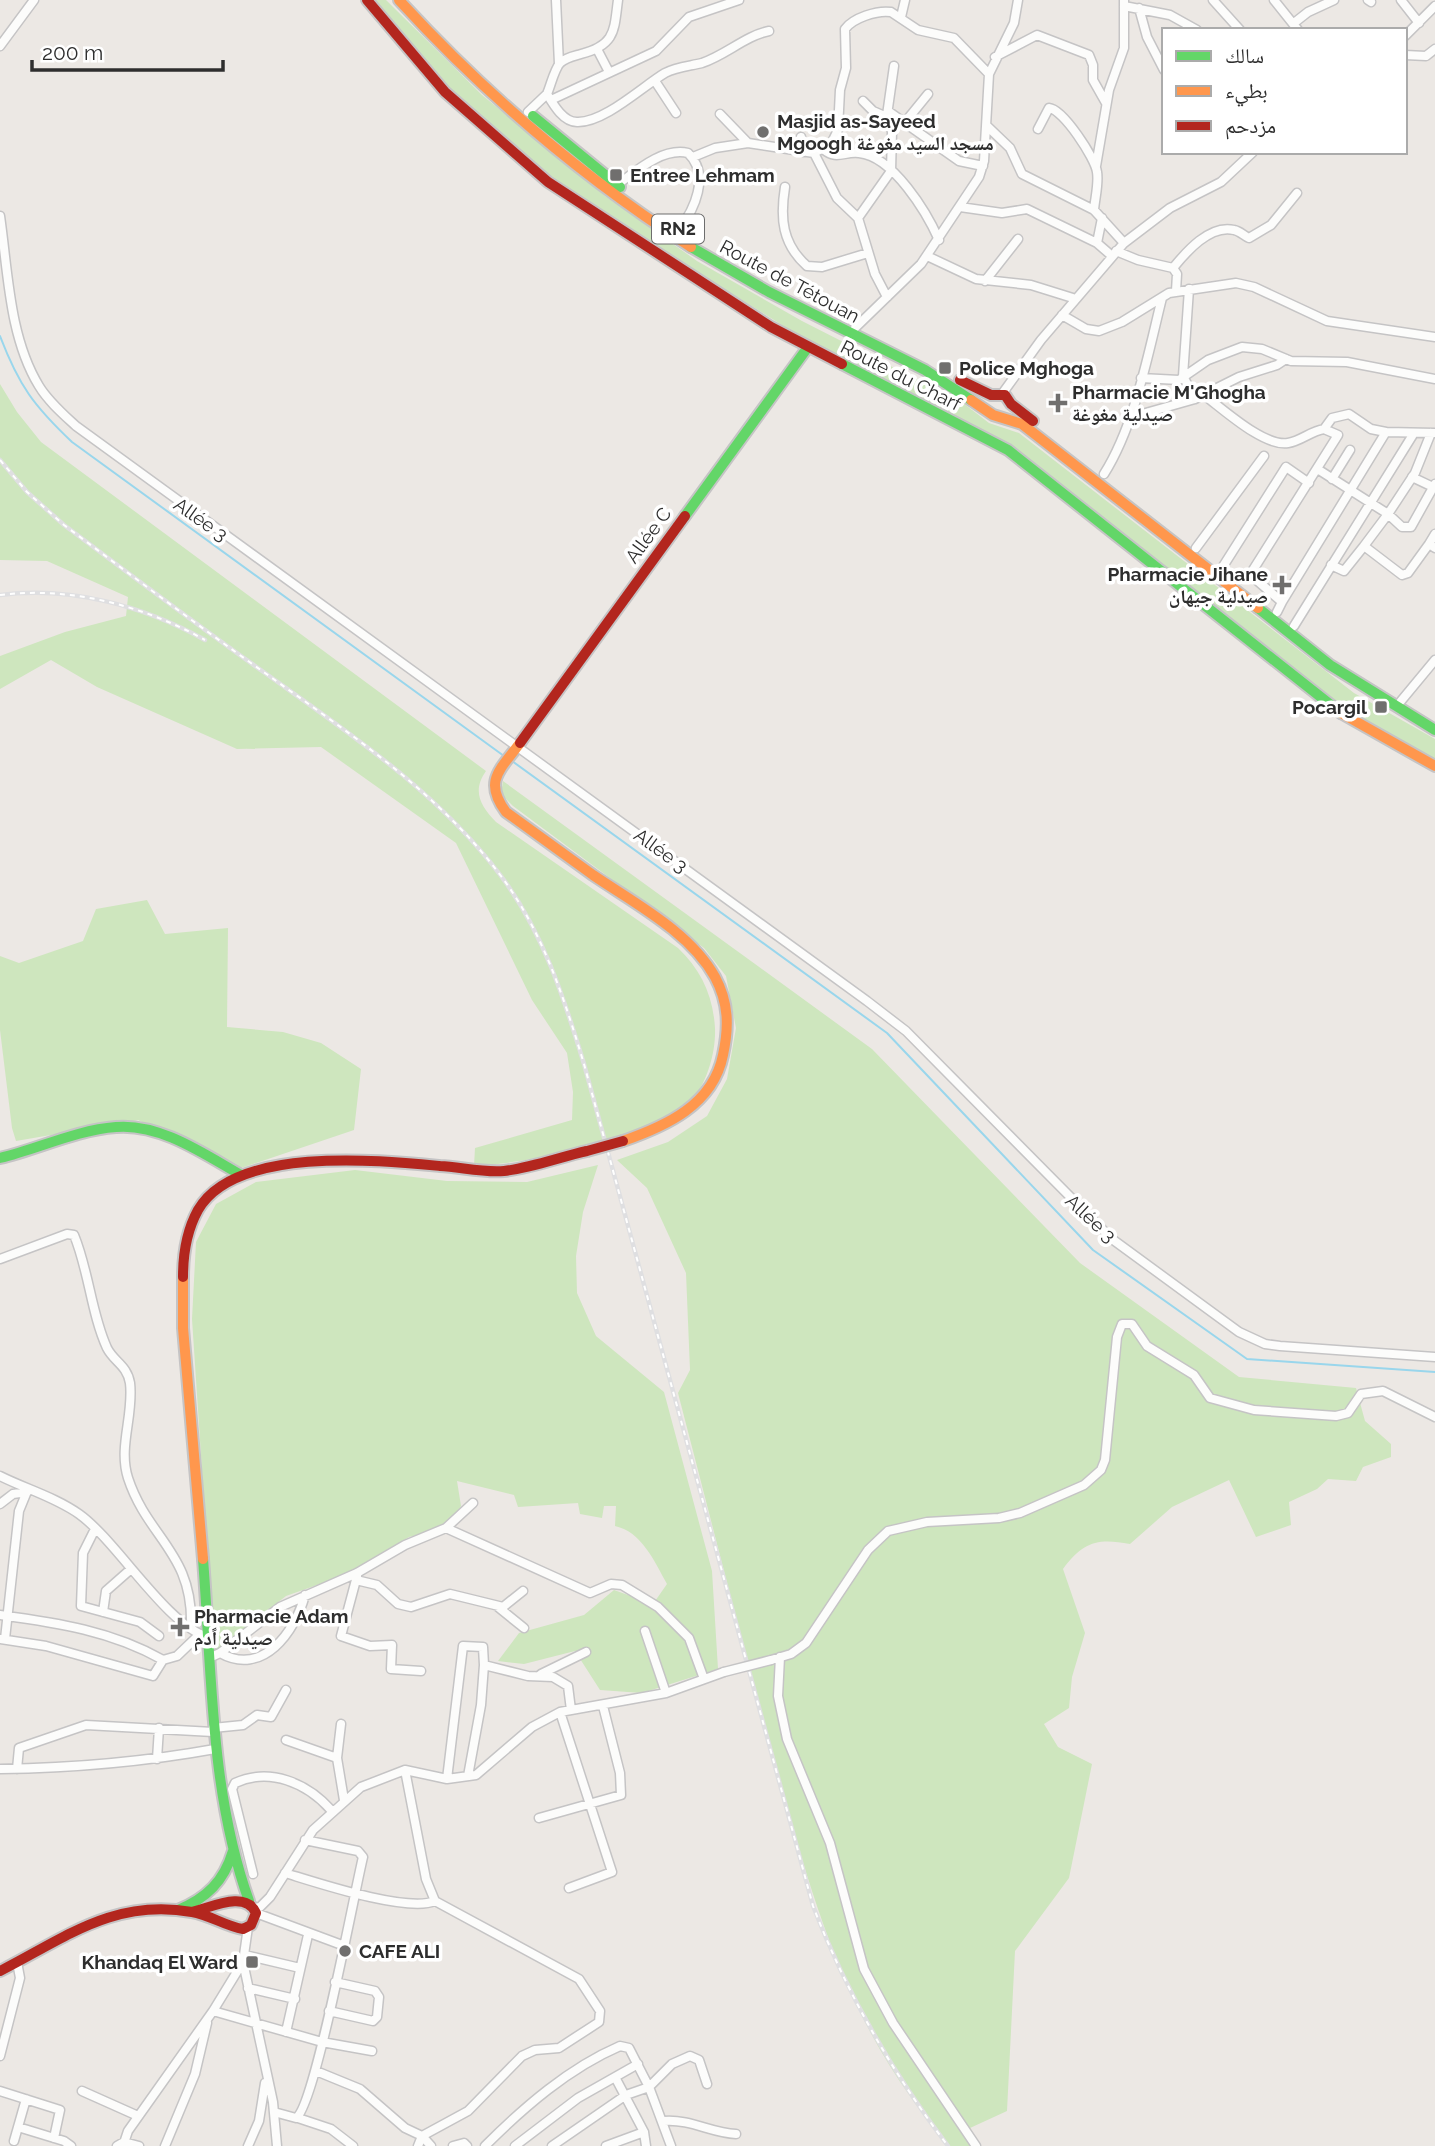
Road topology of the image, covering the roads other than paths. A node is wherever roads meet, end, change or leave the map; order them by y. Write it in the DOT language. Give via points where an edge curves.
graph roads {
  1 [pos="34,0"];
  2 [pos="367,0"];
  3 [pos="399,0"];
  4 [pos="408,0"];
  5 [pos="556,0"];
  6 [pos="618,0"];
  7 [pos="738,0"];
  8 [pos="905,0"];
  9 [pos="1018,0"];
  10 [pos="1213,0"];
  11 [pos="1274,0"];
  12 [pos="1334,0"];
  13 [pos="1403,0"];
  14 [pos="1124,3"];
  15 [pos="1435,6"];
  16 [pos="1139,8"];
  17 [pos="901,17"];
  18 [pos="1419,23"];
  19 [pos="1296,26"];
  20 [pos="1193,28"];
  21 [pos="1238,28"];
  22 [pos="769,31"];
  23 [pos="1407,34"];
  24 [pos="0,46"];
  25 [pos="597,49"];
  26 [pos="1435,49"];
  27 [pos="1407,55"];
  28 [pos="1426,56"];
  29 [pos="995,57"];
  30 [pos="1435,61"];
  31 [pos="559,64"];
  32 [pos="894,66"];
  33 [pos="1162,66"];
  34 [pos="609,72"];
  35 [pos="989,74"];
  36 [pos="655,81"];
  37 [pos="928,94"];
  38 [pos="549,97"];
  39 [pos="863,101"];
  40 [pos="1106,103"];
  41 [pos="528,112"];
  42 [pos="676,113"];
  43 [pos="720,114"];
  44 [pos="888,114"];
  45 [pos="905,121"];
  46 [pos="986,126"];
  47 [pos="1038,129"];
  48 [pos="801,137"];
  49 [pos="748,143"];
  50 [pos="818,151"];
  51 [pos="803,152"];
  52 [pos="1251,154"];
  53 [pos="692,157"];
  54 [pos="983,166"];
  55 [pos="1096,166"];
  56 [pos="891,171"];
  57 [pos="617,185"];
  58 [pos="785,187"];
  59 [pos="1297,193"];
  60 [pos="960,207"];
  61 [pos="1094,210"];
  62 [pos="0,216"];
  63 [pos="858,218"];
  64 [pos="1102,218"];
  65 [pos="679,230"];
  66 [pos="1018,239"];
  67 [pos="939,240"];
  68 [pos="1097,243"];
  69 [pos="1124,243"];
  70 [pos="868,253"];
  71 [pos="1114,254"];
  72 [pos="927,256"];
  73 [pos="1173,268"];
  74 [pos="985,281"];
  75 [pos="1189,289"];
  76 [pos="1176,291"];
  77 [pos="887,297"];
  78 [pos="1161,298"];
  79 [pos="1076,299"];
  80 [pos="1062,315"];
  81 [pos="855,328"];
  82 [pos="1435,337"];
  83 [pos="808,347"];
  84 [pos="1286,359"];
  85 [pos="1142,378"];
  86 [pos="1183,378"];
  87 [pos="1435,379"];
  88 [pos="997,394"];
  89 [pos="1204,395"];
  90 [pos="1195,399"];
  91 [pos="1011,404"];
  92 [pos="987,408"];
  93 [pos="1004,415"];
  94 [pos="1128,418"];
  95 [pos="1324,429"];
  96 [pos="1386,432"];
  97 [pos="1414,433"];
  98 [pos="1433,433"];
  99 [pos="1350,450"];
  100 [pos="1264,456"];
  101 [pos="1319,470"];
  102 [pos="1104,474"];
  103 [pos="1412,477"];
  104 [pos="1332,479"];
  105 [pos="1309,483"];
  106 [pos="1434,486"];
  107 [pos="1351,492"];
  108 [pos="1371,505"];
  109 [pos="1388,514"];
  110 [pos="1435,534"];
  111 [pos="1364,546"];
  112 [pos="1432,546"];
  113 [pos="1196,548"];
  114 [pos="1331,565"];
  115 [pos="1222,568"];
  116 [pos="1279,607"];
  117 [pos="1294,626"];
  118 [pos="1435,660"];
  119 [pos="1401,701"];
  120 [pos="1435,720"];
  121 [pos="1435,730"];
  122 [pos="516,747"];
  123 [pos="1435,766"];
  124 [pos="0,1158"];
  125 [pos="241,1175"];
  126 [pos="0,1259"];
  127 [pos="1435,1357"];
  128 [pos="1435,1417"];
  129 [pos="0,1476"];
  130 [pos="27,1491"];
  131 [pos="473,1503"];
  132 [pos="0,1504"];
  133 [pos="446,1528"];
  134 [pos="95,1529"];
  135 [pos="131,1569"];
  136 [pos="356,1577"];
  137 [pos="523,1591"];
  138 [pos="305,1595"];
  139 [pos="498,1607"];
  140 [pos="103,1612"];
  141 [pos="4,1616"];
  142 [pos="191,1628"];
  143 [pos="524,1628"];
  144 [pos="645,1631"];
  145 [pos="159,1636"];
  146 [pos="204,1636"];
  147 [pos="2,1639"];
  148 [pos="586,1652"];
  149 [pos="220,1653"];
  150 [pos="780,1657"];
  151 [pos="209,1658"];
  152 [pos="163,1660"];
  153 [pos="484,1665"];
  154 [pos="421,1671"];
  155 [pos="539,1676"];
  156 [pos="704,1679"];
  157 [pos="286,1690"];
  158 [pos="666,1693"];
  159 [pos="603,1706"];
  160 [pos="571,1710"];
  161 [pos="560,1712"];
  162 [pos="341,1724"];
  163 [pos="159,1728"];
  164 [pos="213,1730"];
  165 [pos="286,1740"];
  166 [pos="215,1749"];
  167 [pos="337,1758"];
  168 [pos="158,1759"];
  169 [pos="0,1769"];
  170 [pos="17,1769"];
  171 [pos="405,1770"];
  172 [pos="468,1776"];
  173 [pos="447,1779"];
  174 [pos="344,1800"];
  175 [pos="231,1804"];
  176 [pos="588,1806"];
  177 [pos="331,1810"];
  178 [pos="539,1818"];
  179 [pos="305,1840"];
  180 [pos="234,1848"];
  181 [pos="238,1870"];
  182 [pos="285,1873"];
  183 [pos="253,1874"];
  184 [pos="569,1888"];
  185 [pos="354,1893"];
  186 [pos="435,1901"];
  187 [pos="232,1903"];
  188 [pos="253,1907"];
  189 [pos="175,1911"];
  190 [pos="192,1912"];
  191 [pos="238,1926"];
  192 [pos="308,1935"];
  193 [pos="342,1945"];
  194 [pos="244,1959"];
  195 [pos="17,1962"];
  196 [pos="300,1968"];
  197 [pos="0,1971"];
  198 [pos="335,1982"];
  199 [pos="248,1988"];
  200 [pos="295,1999"];
  201 [pos="329,2011"];
  202 [pos="210,2015"];
  203 [pos="254,2024"];
  204 [pos="286,2032"];
  205 [pos="322,2042"];
  206 [pos="372,2051"];
  207 [pos="0,2056"];
  208 [pos="638,2064"];
  209 [pos="316,2071"];
  210 [pos="615,2077"];
  211 [pos="266,2080"];
  212 [pos="707,2084"];
  213 [pos="649,2087"];
  214 [pos="0,2091"];
  215 [pos="82,2091"];
  216 [pos="626,2095"];
  217 [pos="26,2099"];
  218 [pos="274,2112"];
  219 [pos="138,2116"];
  220 [pos="298,2118"];
  221 [pos="259,2121"];
  222 [pos="664,2121"];
  223 [pos="275,2123"];
  224 [pos="18,2127"];
  225 [pos="643,2132"];
  226 [pos="736,2134"];
  227 [pos="422,2136"];
  228 [pos="54,2138"];
  229 [pos="14,2141"];
  230 [pos="121,2145"];
  231 [pos="71,2146"];
  232 [pos="139,2146"];
  233 [pos="165,2146"];
  234 [pos="248,2146"];
  235 [pos="278,2146"];
  236 [pos="354,2146"];
  237 [pos="418,2146"];
  238 [pos="430,2146"];
  239 [pos="453,2146"];
  240 [pos="467,2146"];
  241 [pos="485,2146"];
  242 [pos="515,2146"];
  243 [pos="552,2146"];
  244 [pos="606,2146"];
  245 [pos="646,2146"];
  246 [pos="671,2146"];
  247 [pos="976,2146"];
  1 -- 24 [label="street"];
  2 -- 83 [label="main road, Route du Charf" via="444,92 548,182"];
  3 -- 92 [label="main road, Route de Tétouan / RN2" via="439,44 518,116 664,230 741,277 950,384"];
  4 -- 41 [label="main road, Route de Tétouan / RN2" via="454,48"];
  5 -- 31 [label="street"];
  6 -- 25 [label="street" via="615,30"];
  7 -- 34 [label="street" via="689,17 656,51"];
  8 -- 17 [label="street"];
  9 -- 29 [label="street" via="1013,23"];
  10 -- 21 [label="street"];
  11 -- 19 [label="street"];
  12 -- 19 [label="street" via="1308,12"];
  13 -- 18 [label="street"];
  14 -- 16 [label="street"];
  14 -- 40 [label="street" via="1124,48"];
  15 -- 18 [label="street"];
  16 -- 20 [label="street" via="1170,15"];
  16 -- 33 [label="street"];
  17 -- 35 [label="street" via="918,30 954,38"];
  17 -- 50 [label="street" via="879,11 847,25 838,130 831,145"];
  18 -- 23 [label="street"];
  22 -- 36 [label="street" via="705,62 668,71"];
  25 -- 31 [label="street"];
  25 -- 34 [label="street"];
  26 -- 28 [label="street"];
  27 -- 28 [label="street"];
  28 -- 30 [label="street"];
  29 -- 35 [label="street"];
  29 -- 40 [label="street" via="1037,34 1087,53 1093,62 1093,80"];
  31 -- 38 [label="street"];
  32 -- 44 [label="street"];
  34 -- 38 [label="street"];
  35 -- 46 [label="street"];
  36 -- 38 [label="street" via="581,122 572,122"];
  36 -- 42 [label="street"];
  37 -- 45 [label="street"];
  38 -- 41 [label="street"];
  39 -- 44 [label="street" via="873,111"];
  40 -- 55 [label="street"];
  41 -- 57 [label="main road, Route de Tétouan / RN2"];
  43 -- 49 [label="street"];
  44 -- 45 [label="street"];
  44 -- 56 [label="street"];
  45 -- 54 [label="street" via="959,161"];
  46 -- 54 [label="street"];
  46 -- 61 [label="street" via="1010,148 1022,174"];
  47 -- 55 [label="street" via="1047,109 1059,111"];
  48 -- 51 [label="street"];
  49 -- 51 [label="street"];
  49 -- 53 [label="street"];
  50 -- 51 [label="street"];
  50 -- 56 [label="street" via="836,156 862,153"];
  50 -- 63 [label="street" via="837,198"];
  52 -- 69 [label="street" via="1221,182 1170,208"];
  53 -- 57 [label="street" via="681,151 654,160"];
  53 -- 65 [label="street" via="699,178 697,199"];
  54 -- 60 [label="street"];
  55 -- 61 [label="street"];
  56 -- 63 [label="street"];
  56 -- 67 [label="street" via="926,211"];
  57 -- 65 [label="main road, Route de Tétouan / RN2"];
  58 -- 70 [label="street" via="781,223 807,267"];
  59 -- 73 [label="street" via="1260,234 1249,238 1234,230 1216,232 1190,249"];
  60 -- 67 [label="street"];
  60 -- 68 [label="street" via="1002,214 1027,209"];
  61 -- 64 [label="street"];
  62 -- 122 [label="street, Allée 3" via="19,338 40,389 56,407 163,491"];
  63 -- 70 [label="street"];
  64 -- 68 [label="street"];
  64 -- 69 [label="street"];
  65 -- 81 [label="main road, Route de Tétouan / RN2"];
  66 -- 74 [label="street"];
  67 -- 72 [label="street"];
  68 -- 71 [label="street"];
  69 -- 71 [label="street"];
  70 -- 77 [label="street"];
  71 -- 73 [label="street"];
  71 -- 79 [label="street"];
  72 -- 74 [label="street"];
  72 -- 77 [label="street"];
  73 -- 76 [label="street"];
  74 -- 79 [label="street" via="1031,285"];
  75 -- 76 [label="street"];
  75 -- 82 [label="street" via="1244,284 1320,319"];
  75 -- 86 [label="street"];
  76 -- 78 [label="street"];
  77 -- 81 [label="street"];
  78 -- 80 [label="street" via="1099,331"];
  78 -- 85 [label="street"];
  79 -- 80 [label="street"];
  80 -- 88 [label="street"];
  81 -- 88 [label="main road, Route de Tétouan / RN2"];
  83 -- 122 [label="main road, Allée C"];
  83 -- 123 [label="main road, Route du Charf" via="1009,450 1295,679 1340,712"];
  84 -- 86 [label="street" via="1242,346"];
  84 -- 87 [label="street" via="1348,362"];
  84 -- 89 [label="street"];
  85 -- 86 [label="street"];
  85 -- 94 [label="street"];
  86 -- 90 [label="street"];
  88 -- 91 [label="main road, RN2"];
  88 -- 92 [label="main road"];
  89 -- 90 [label="street"];
  89 -- 95 [label="street" via="1273,442 1287,444"];
  90 -- 94 [label="street"];
  91 -- 93 [label="main road"];
  91 -- 102 [label="main road, RN2"];
  92 -- 93 [label="main road, RN2" via="993,415"];
  93 -- 121 [label="main road, RN2" via="1057,449 1330,665"];
  94 -- 102 [label="street"];
  95 -- 96 [label="street" via="1332,418 1349,414 1371,429"];
  95 -- 101 [label="street" via="1336,432 1338,438"];
  96 -- 97 [label="street"];
  96 -- 107 [label="street"];
  97 -- 98 [label="street"];
  97 -- 108 [label="street"];
  98 -- 103 [label="street"];
  99 -- 104 [label="street"];
  100 -- 113 [label="street"];
  101 -- 104 [label="street"];
  101 -- 105 [label="street"];
  102 -- 113 [label="main road, RN2"];
  103 -- 106 [label="street"];
  103 -- 109 [label="street"];
  104 -- 107 [label="street"];
  105 -- 115 [label="street" via="1286,467"];
  105 -- 116 [label="street" via="1253,572"];
  106 -- 109 [label="street" via="1411,527 1402,527"];
  107 -- 108 [label="street"];
  107 -- 116 [label="street"];
  108 -- 109 [label="street"];
  108 -- 114 [label="street"];
  109 -- 111 [label="street"];
  110 -- 112 [label="street"];
  111 -- 112 [label="street" via="1402,575"];
  111 -- 114 [label="street" via="1344,571"];
  113 -- 115 [label="main road, RN2"];
  114 -- 117 [label="street"];
  115 -- 116 [label="main road, RN2"];
  116 -- 117 [label="main road, RN2"];
  117 -- 119 [label="main road, RN2"];
  118 -- 119 [label="street"];
  119 -- 120 [label="main road, RN2"];
  122 -- 125 [label="main road, Allée C, bridge" via="495,777 494,796 506,812 674,930 704,960 722,994 727,1036 709,1087 694,1107 673,1122 587,1151 503,1171 362,1159"];
  122 -- 127 [label="street, Allée 3" via="906,1031 1112,1240 1240,1332 1280,1346"];
  124 -- 125 [label="main road" via="118,1127 162,1135"];
  125 -- 146 [label="main road" via="218,1188 200,1208 184,1247 183,1328"];
  126 -- 142 [label="street" via="74,1235 106,1345 125,1367 129,1380 130,1420 123,1450 128,1477 186,1579"];
  128 -- 150 [label="street" via="1383,1391 1362,1394 1348,1413 1335,1416 1254,1410 1221,1402 1210,1398 1194,1375 1147,1346 1132,1324 1122,1324 1105,1460 1097,1475 1059,1498 1020,1513 926,1522 888,1531 868,1550 806,1643"];
  129 -- 130 [label="street"];
  130 -- 132 [label="street"];
  130 -- 134 [label="street" via="79,1514"];
  130 -- 141 [label="street" via="19,1511"];
  131 -- 133 [label="street"];
  133 -- 136 [label="street" via="405,1545"];
  133 -- 156 [label="street" via="590,1593 611,1584 622,1585 659,1607 684,1632"];
  134 -- 135 [label="street"];
  134 -- 140 [label="street" via="83,1553 81,1606"];
  135 -- 140 [label="street" via="106,1591"];
  135 -- 142 [label="street"];
  136 -- 138 [label="street"];
  136 -- 139 [label="street" via="377,1585 398,1604 411,1607 450,1594"];
  136 -- 154 [label="street" via="341,1636 370,1646 392,1646 391,1670"];
  137 -- 139 [label="street"];
  138 -- 149 [label="street" via="280,1607"];
  138 -- 149 [label="street" via="291,1629 271,1651 242,1661"];
  139 -- 143 [label="street"];
  140 -- 145 [label="street" via="140,1622"];
  141 -- 147 [label="street"];
  141 -- 152 [label="street" via="89,1629 142,1647"];
  142 -- 146 [label="street"];
  144 -- 158 [label="street"];
  146 -- 151 [label="main road"];
  146 -- 152 [label="street" via="177,1656"];
  147 -- 152 [label="street" via="46,1646 153,1676"];
  148 -- 155 [label="street"];
  149 -- 151 [label="street"];
  150 -- 156 [label="street, bridge"];
  150 -- 247 [label="street" via="781,1716 830,1843 864,1969 892,2023"];
  151 -- 164 [label="main road"];
  153 -- 155 [label="street"];
  153 -- 172 [label="street"];
  153 -- 173 [label="street" via="483,1647 463,1646"];
  155 -- 160 [label="street" via="558,1678 568,1686"];
  156 -- 158 [label="street"];
  157 -- 164 [label="street" via="271,1717 257,1715 243,1725"];
  158 -- 159 [label="street"];
  159 -- 160 [label="street"];
  159 -- 176 [label="street" via="622,1793"];
  160 -- 161 [label="street"];
  161 -- 172 [label="street" via="532,1727 485,1770"];
  161 -- 176 [label="street"];
  162 -- 167 [label="street"];
  163 -- 164 [label="street"];
  163 -- 168 [label="street"];
  163 -- 170 [label="street" via="86,1725 19,1748"];
  164 -- 166 [label="main road"];
  165 -- 167 [label="street"];
  166 -- 168 [label="street"];
  166 -- 175 [label="main road"];
  167 -- 174 [label="street"];
  168 -- 170 [label="street"];
  169 -- 170 [label="street"];
  171 -- 173 [label="street"];
  171 -- 174 [label="street" via="361,1787"];
  171 -- 186 [label="street" via="426,1880"];
  172 -- 173 [label="street"];
  174 -- 177 [label="street"];
  175 -- 177 [label="street" via="235,1783 271,1776 307,1790"];
  175 -- 180 [label="main road"];
  175 -- 183 [label="street"];
  176 -- 178 [label="street"];
  176 -- 184 [label="street" via="612,1872"];
  177 -- 179 [label="street"];
  179 -- 182 [label="street"];
  179 -- 185 [label="street" via="360,1852 363,1857"];
  180 -- 181 [label="main road"];
  180 -- 189 [label="main road" via="229,1867 215,1888"];
  181 -- 187 [label="main road"];
  181 -- 188 [label="main road"];
  182 -- 185 [label="street"];
  182 -- 188 [label="street" via="265,1903"];
  185 -- 186 [label="street" via="413,1903"];
  185 -- 193 [label="street"];
  186 -- 227 [label="street" via="579,1979 601,2015 596,2026 559,2048 522,2056 468,2112"];
  187 -- 188 [label="main road"];
  187 -- 190 [label="main road"];
  187 -- 191 [label="main road" via="226,1914"];
  188 -- 191 [label="main road" via="254,1921"];
  188 -- 192 [label="street"];
  189 -- 190 [label="main road"];
  189 -- 195 [label="main road" via="131,1911 102,1917"];
  190 -- 191 [label="main road"];
  191 -- 194 [label="street" via="246,1945"];
  192 -- 193 [label="street"];
  192 -- 196 [label="street"];
  193 -- 198 [label="street"];
  194 -- 196 [label="street"];
  194 -- 199 [label="street"];
  194 -- 202 [label="street"];
  195 -- 197 [label="main road"];
  195 -- 207 [label="street" via="20,1978"];
  196 -- 200 [label="street"];
  198 -- 201 [label="street"];
  198 -- 201 [label="street" via="375,1991 379,1997 377,2017 373,2021"];
  199 -- 200 [label="street"];
  199 -- 203 [label="street"];
  200 -- 204 [label="street"];
  201 -- 205 [label="street"];
  202 -- 203 [label="street"];
  202 -- 219 [label="street"];
  202 -- 233 [label="street" via="195,2074"];
  203 -- 204 [label="street"];
  203 -- 211 [label="street"];
  204 -- 205 [label="street"];
  205 -- 206 [label="street"];
  205 -- 209 [label="street"];
  208 -- 210 [label="street"];
  208 -- 213 [label="street"];
  208 -- 241 [label="street" via="626,2045 609,2051 530,2104"];
  209 -- 220 [label="street"];
  209 -- 227 [label="street" via="360,2089 405,2128"];
  210 -- 216 [label="street"];
  210 -- 242 [label="street" via="578,2098"];
  211 -- 218 [label="street"];
  211 -- 221 [label="street"];
  212 -- 213 [label="street" via="699,2060 690,2056 672,2064"];
  213 -- 216 [label="street"];
  213 -- 222 [label="street"];
  214 -- 217 [label="street"];
  215 -- 219 [label="street"];
  216 -- 225 [label="street"];
  216 -- 243 [label="street"];
  217 -- 224 [label="street"];
  217 -- 228 [label="street" via="60,2110"];
  218 -- 220 [label="street"];
  218 -- 223 [label="street"];
  219 -- 230 [label="street"];
  220 -- 236 [label="street" via="331,2129"];
  221 -- 223 [label="street"];
  221 -- 234 [label="street"];
  222 -- 226 [label="street"];
  222 -- 246 [label="street"];
  223 -- 235 [label="street"];
  224 -- 228 [label="street"];
  224 -- 229 [label="street"];
  225 -- 244 [label="street"];
  225 -- 245 [label="street"];
  227 -- 237 [label="street"];
  227 -- 238 [label="street"];
  228 -- 231 [label="street"];
  230 -- 232 [label="street"];
  239 -- 240 [label="street"];
}
